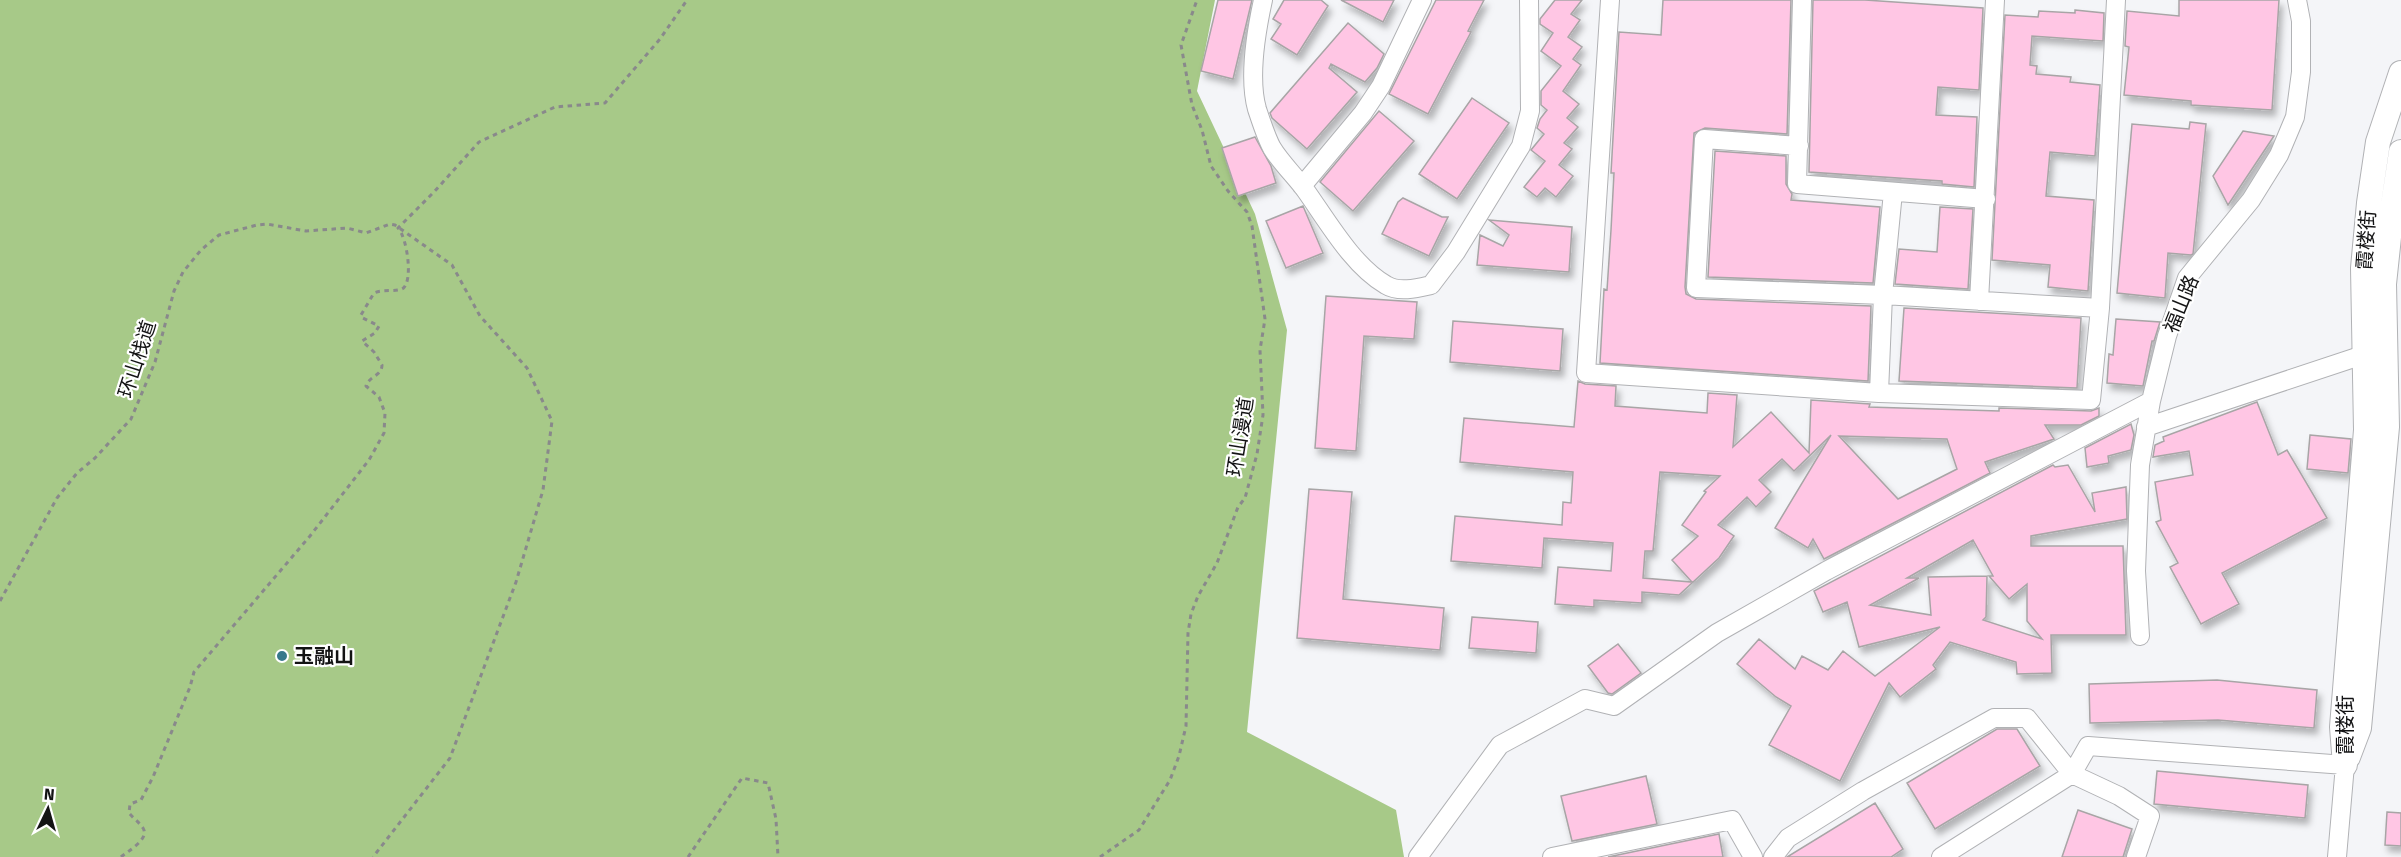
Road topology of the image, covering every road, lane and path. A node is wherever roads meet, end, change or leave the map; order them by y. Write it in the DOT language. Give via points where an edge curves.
graph roads {
  1 [pos="687,0"];
  2 [pos="1197,0"];
  3 [pos="1263,0"];
  4 [pos="1422,0"];
  5 [pos="1529,0"];
  6 [pos="1610,0"];
  7 [pos="1802,0"];
  8 [pos="1995,0"];
  9 [pos="2116,0"];
  10 [pos="2297,0"];
  11 [pos="2401,73"];
  12 [pos="1798,146"];
  13 [pos="2401,152"];
  14 [pos="1302,186"];
  15 [pos="1893,192"];
  16 [pos="1986,199"];
  17 [pos="398,228"];
  18 [pos="1884,295"];
  19 [pos="1979,301"];
  20 [pos="2100,308"];
  21 [pos="2363,355"];
  22 [pos="1879,393"];
  23 [pos="2151,401"];
  24 [pos="2146,427"];
  25 [pos="0,601"];
  26 [pos="2140,636"];
  27 [pos="2345,765"];
  28 [pos="2073,774"];
  29 [pos="121,857"];
  30 [pos="373,857"];
  31 [pos="688,857"];
  32 [pos="778,857"];
  33 [pos="1100,857"];
  34 [pos="1418,857"];
  35 [pos="1552,857"];
  36 [pos="1753,857"];
  37 [pos="1773,857"];
  38 [pos="1941,857"];
  39 [pos="2136,857"];
  40 [pos="2337,857"];
  1 -- 17 [label="path" via="660,39 605,103 555,107 479,142"];
  2 -- 33 [label="path, 环山漫道" via="1183,37 1183,60 1211,166 1247,212 1252,226 1265,320 1260,351 1263,416 1245,498 1191,614 1186,726 1179,756 1170,780 1139,830"];
  3 -- 14 [label="street" via="1256,34 1256,108 1272,148"];
  4 -- 14 [label="street" via="1381,86"];
  5 -- 14 [label="street" via="1530,111 1521,146 1456,252 1431,285 1412,290 1388,286 1358,261"];
  6 -- 22 [label="street" via="1586,373"];
  7 -- 12 [label="street"];
  8 -- 16 [label="street"];
  9 -- 20 [label="street"];
  10 -- 23 [label="street, 福山路" via="2301,72 2295,117 2279,155 2251,200 2187,278"];
  11 -- 21 [label="street, 霞楼街" via="2378,142 2369,203 2363,268"];
  12 -- 15 [label="street" via="1797,184"];
  12 -- 18 [label="street" via="1704,140 1696,288"];
  13 -- 27 [label="street, 霞楼街" via="2384,284 2387,427 2359,728"];
  15 -- 16 [label="street"];
  15 -- 18 [label="street"];
  16 -- 19 [label="street"];
  17 -- 25 [label="path, 环山栈道" via="390,224 366,233 339,228 306,231 257,225 219,236 201,250 177,284 155,362 131,419 57,498"];
  17 -- 29 [label="path" via="408,252 406,284 374,293 361,315 379,326 362,341 381,365 380,372 366,386 379,397 386,413 382,438 310,536 194,672 153,777 141,800 130,804 129,813 143,828 144,838"];
  17 -- 30 [label="path" via="452,265 480,316 527,368 552,421 543,490 516,582 450,758"];
  18 -- 19 [label="street"];
  18 -- 22 [label="street"];
  19 -- 20 [label="street"];
  20 -- 22 [label="street" via="2091,400"];
  21 -- 24 [label="street"];
  21 -- 27 [label="street, 霞楼街" via="2366,430 2342,726"];
  23 -- 24 [label="street, 福山路"];
  23 -- 34 [label="street" via="1806,582 1717,633 1614,706 1585,699 1500,745"];
  24 -- 26 [label="street, 福山路" via="2140,465 2136,572"];
  27 -- 28 [label="street" via="2088,746"];
  27 -- 40 [label="street"];
  28 -- 37 [label="street" via="2027,718 1994,718 1788,838"];
  28 -- 38 [label="street"];
  28 -- 39 [label="street" via="2150,816"];
  31 -- 32 [label="path" via="742,778 768,783 776,819"];
  35 -- 36 [label="street" via="1732,820"];
}
